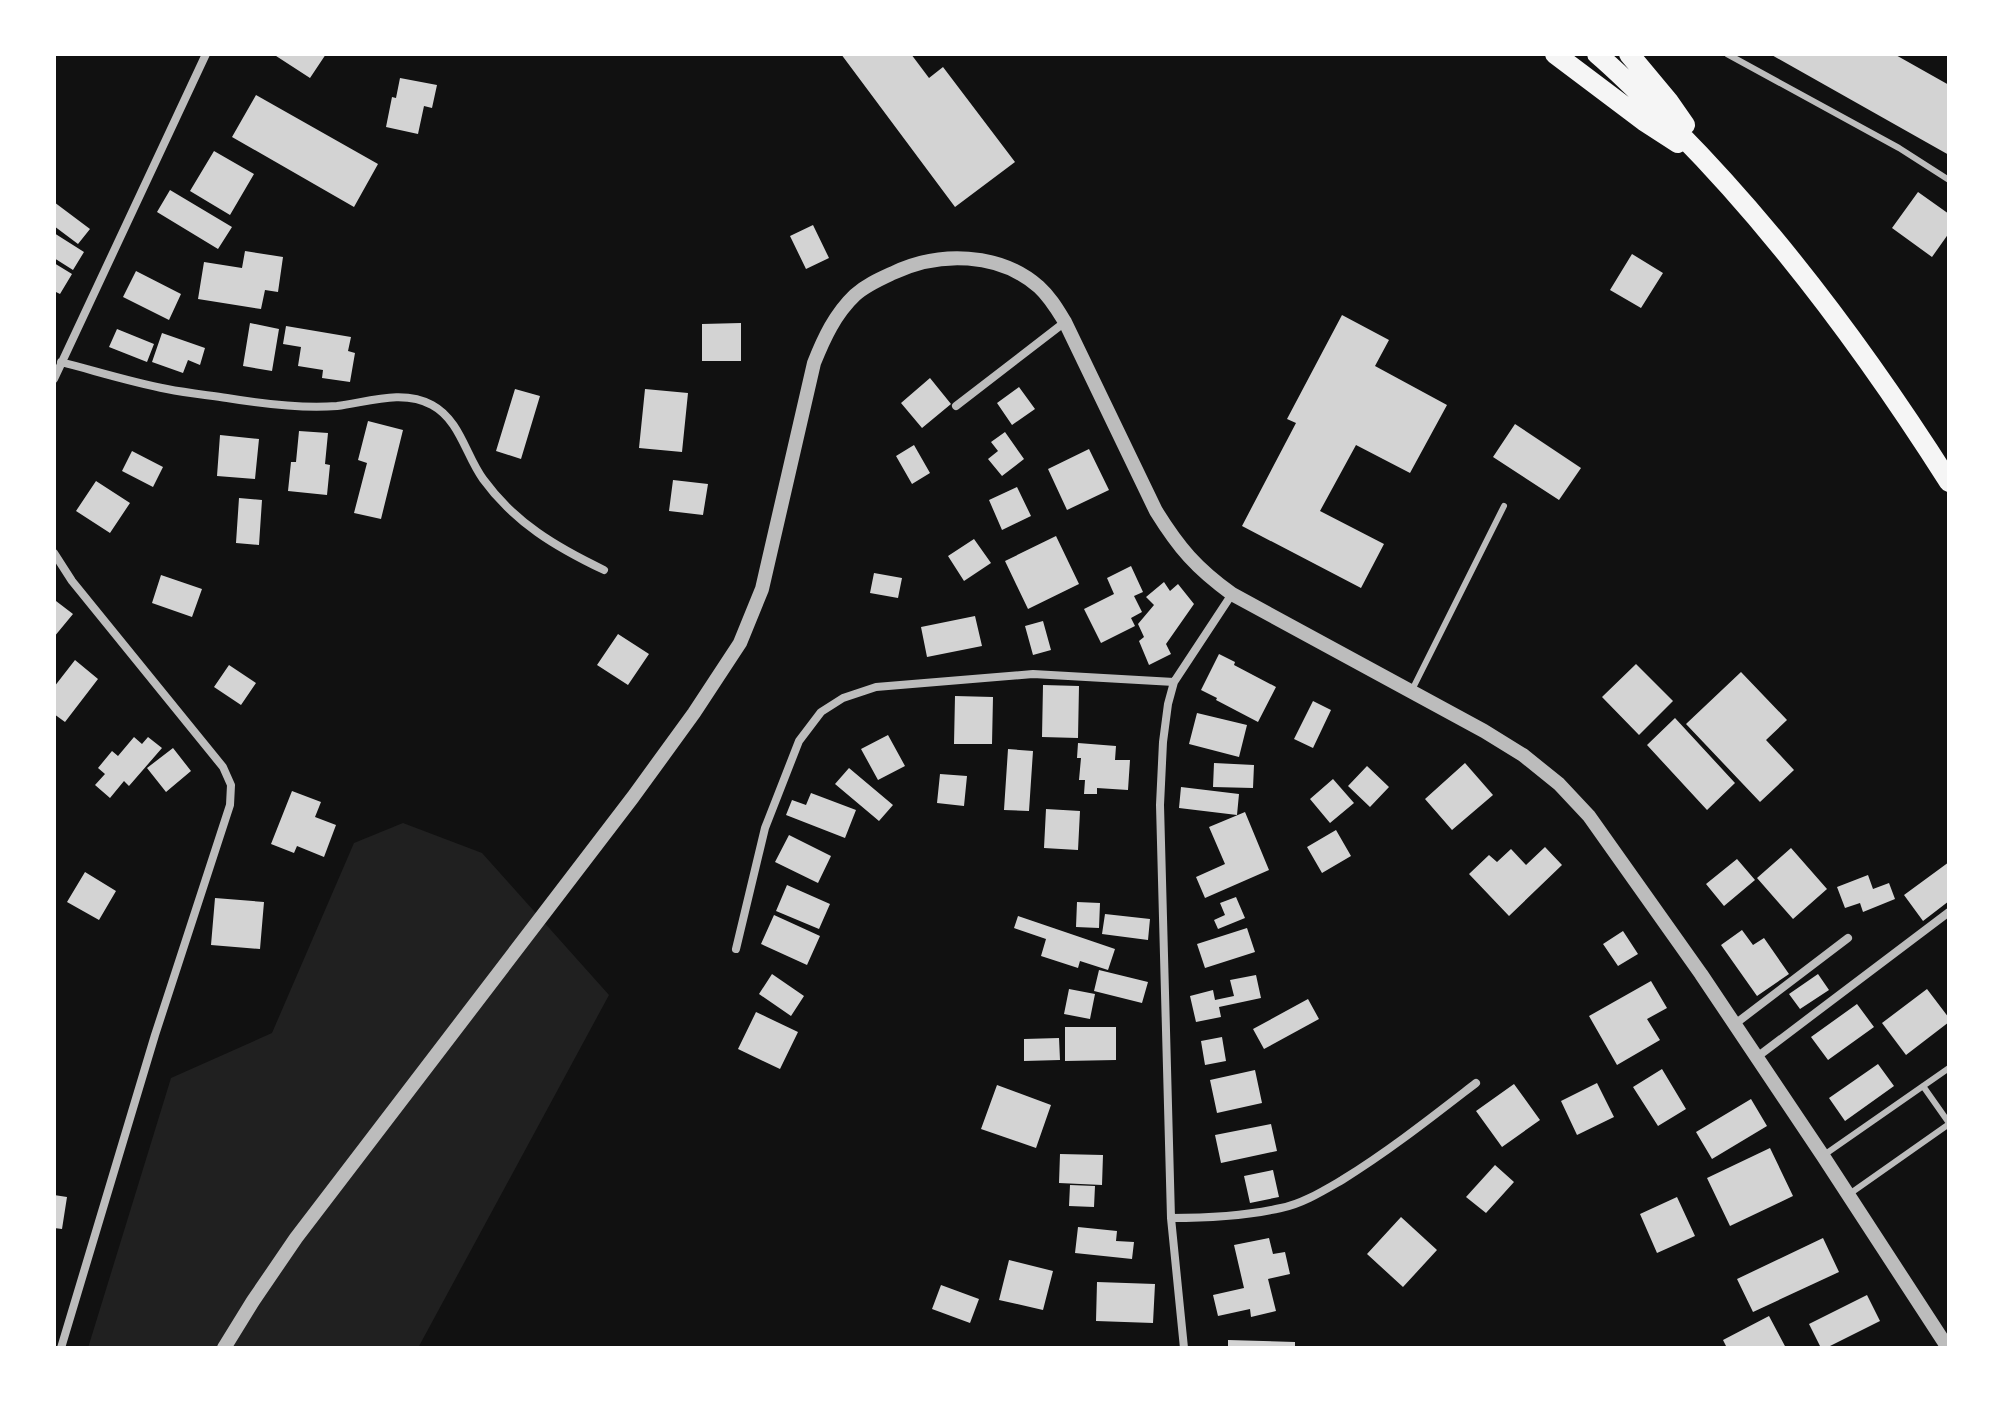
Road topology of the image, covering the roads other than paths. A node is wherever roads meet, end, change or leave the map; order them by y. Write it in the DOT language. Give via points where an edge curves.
graph roads {
  1 [pos="206,54"];
  2 [pos="1555,54"];
  3 [pos="1597,54"];
  4 [pos="1629,54"];
  5 [pos="1727,54"];
  6 [pos="1711,165"];
  7 [pos="1949,180"];
  8 [pos="1065,322"];
  9 [pos="61,362"];
  10 [pos="54,379"];
  11 [pos="956,406"];
  12 [pos="1949,482"];
  13 [pos="1504,506"];
  14 [pos="54,553"];
  15 [pos="604,570"];
  16 [pos="1232,594"];
  17 [pos="1174,682"];
  18 [pos="1411,692"];
  19 [pos="1949,912"];
  20 [pos="1848,938"];
  21 [pos="736,949"];
  22 [pos="1735,1024"];
  23 [pos="1757,1057"];
  24 [pos="1949,1068"];
  25 [pos="1476,1083"];
  26 [pos="1923,1086"];
  27 [pos="1949,1124"];
  28 [pos="1823,1156"];
  29 [pos="1848,1195"];
  30 [pos="1171,1218"];
  31 [pos="61,1348"];
  32 [pos="224,1348"];
  33 [pos="1184,1348"];
  34 [pos="1948,1348"];
  1 -- 9 [label="street"];
  2 -- 6 [label="main road"];
  3 -- 6 [label="main road"];
  4 -- 6 [label="main road"];
  5 -- 7 [label="lane"];
  6 -- 12 [label="main road" via="1851,336"];
  8 -- 11 [label="street"];
  8 -- 16 [label="street" via="1156,511 1189,559"];
  8 -- 32 [label="street" via="1038,286 999,264 975,259 924,261 901,269 872,283 842,309 814,363 762,589 740,643 633,797 296,1238"];
  9 -- 10 [label="street"];
  9 -- 15 [label="street" via="167,389 248,402 334,406 391,397 424,401 450,420 481,477 507,509 571,554"];
  13 -- 18 [label="lane"];
  14 -- 31 [label="street" via="223,767 231,785 230,805"];
  16 -- 17 [label="street"];
  16 -- 18 [label="street"];
  17 -- 21 [label="street" via="1033,674 876,687 843,698 821,712 799,741 765,828"];
  17 -- 30 [label="street" via="1163,742 1160,805"];
  18 -- 22 [label="street" via="1523,755 1559,784 1616,852"];
  19 -- 23 [label="street"];
  20 -- 22 [label="street"];
  22 -- 23 [label="street"];
  23 -- 28 [label="street"];
  24 -- 26 [label="lane"];
  25 -- 30 [label="street" via="1415,1131 1318,1194 1283,1208"];
  26 -- 27 [label="lane"];
  26 -- 28 [label="lane"];
  27 -- 29 [label="lane"];
  28 -- 29 [label="street"];
  29 -- 34 [label="street"];
  30 -- 33 [label="street"];
}
